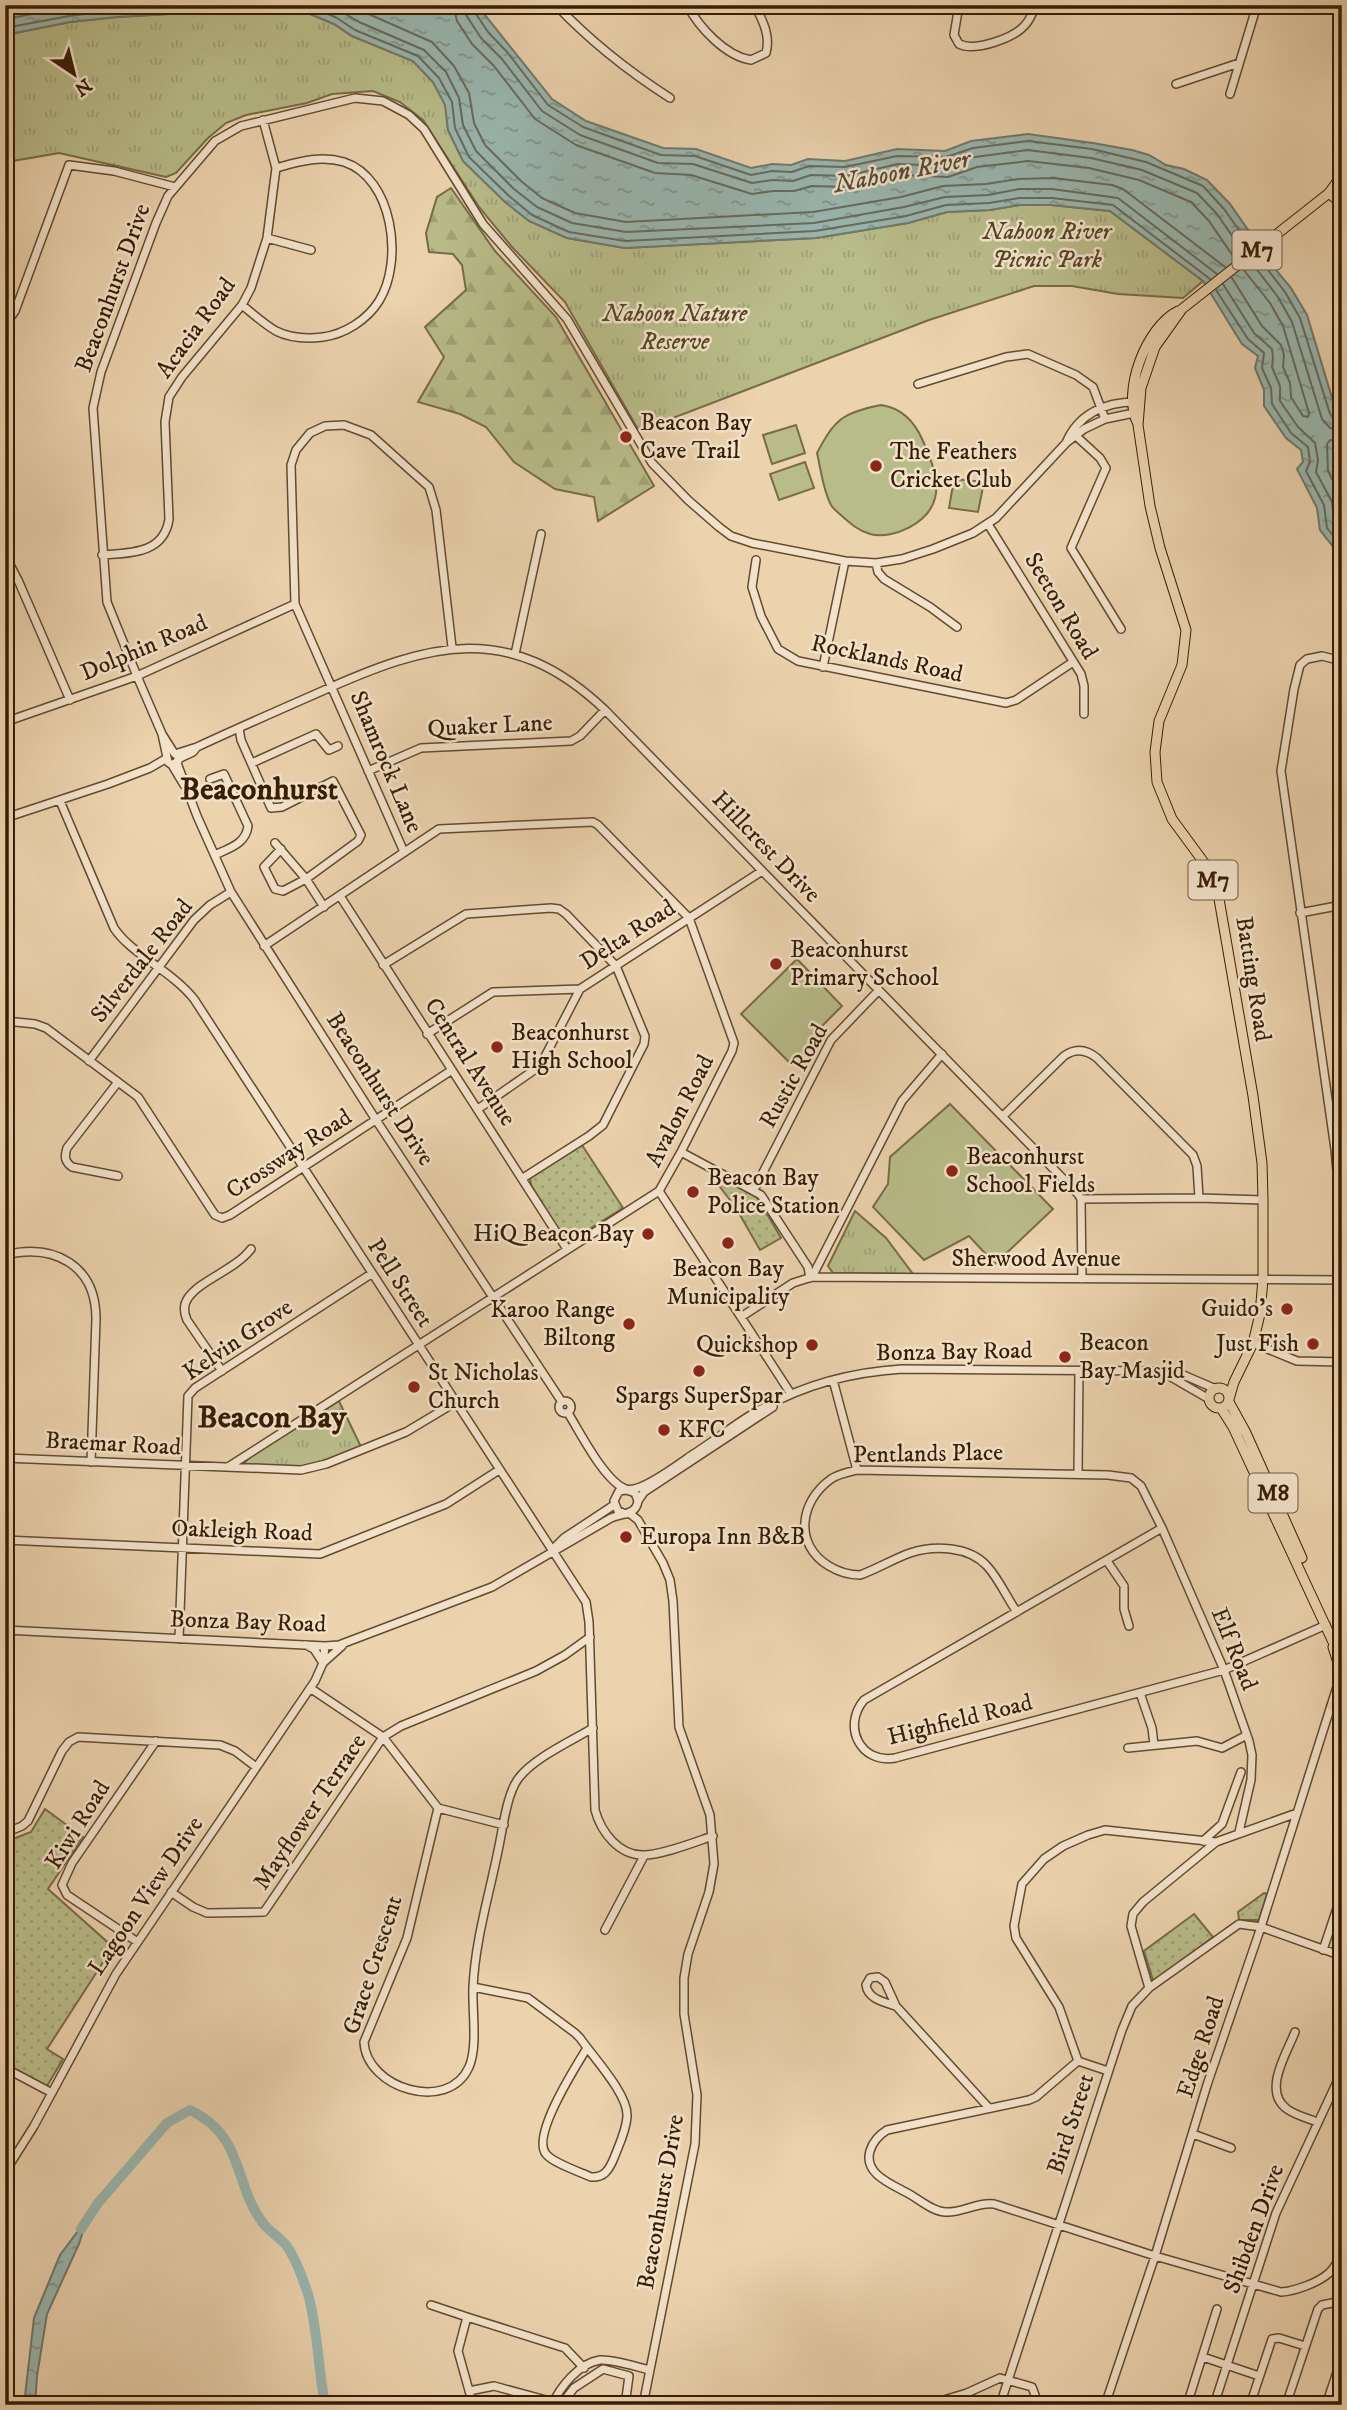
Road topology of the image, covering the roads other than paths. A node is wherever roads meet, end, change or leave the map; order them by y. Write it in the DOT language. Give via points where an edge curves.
graph roads {
  1 [pos="556,5"];
  2 [pos="687,5"];
  3 [pos="755,5"];
  4 [pos="959,5"];
  5 [pos="1036,5"];
  6 [pos="1257,5"];
  7 [pos="1342,49"];
  8 [pos="1342,62"];
  9 [pos="1239,63"];
  10 [pos="1176,85"];
  11 [pos="1230,94"];
  12 [pos="670,98"];
  13 [pos="263,120"];
  14 [pos="276,168"];
  15 [pos="1341,180"];
  16 [pos="175,187"];
  17 [pos="1329,193"];
  18 [pos="1342,204"];
  19 [pos="268,238"];
  20 [pos="311,250"];
  21 [pos="242,305"];
  22 [pos="5,325"];
  23 [pos="918,384"];
  24 [pos="1101,407"];
  25 [pos="1136,407"];
  26 [pos="1105,418"];
  27 [pos="1076,436"];
  28 [pos="1066,443"];
  29 [pos="988,524"];
  30 [pos="541,534"];
  31 [pos="5,555"];
  32 [pos="102,555"];
  33 [pos="757,560"];
  34 [pos="845,561"];
  35 [pos="876,564"];
  36 [pos="295,604"];
  37 [pos="957,627"];
  38 [pos="1121,629"];
  39 [pos="452,647"];
  40 [pos="516,654"];
  41 [pos="1342,661"];
  42 [pos="1073,662"];
  43 [pos="823,667"];
  44 [pos="136,676"];
  45 [pos="332,686"];
  46 [pos="70,700"];
  47 [pos="605,710"];
  48 [pos="1084,714"];
  49 [pos="5,722"];
  50 [pos="239,728"];
  51 [pos="338,746"];
  52 [pos="172,759"];
  53 [pos="252,763"];
  54 [pos="368,771"];
  55 [pos="210,779"];
  56 [pos="60,802"];
  57 [pos="6,817"];
  58 [pos="404,852"];
  59 [pos="215,855"];
  60 [pos="762,871"];
  61 [pos="306,879"];
  62 [pos="231,892"];
  63 [pos="340,896"];
  64 [pos="1342,905"];
  65 [pos="324,907"];
  66 [pos="1300,913"];
  67 [pos="689,918"];
  68 [pos="264,946"];
  69 [pos="383,965"];
  70 [pos="159,966"];
  71 [pos="616,966"];
  72 [pos="580,989"];
  73 [pos="879,990"];
  74 [pos="6,1021"];
  75 [pos="5,1032"];
  76 [pos="427,1034"];
  77 [pos="942,1054"];
  78 [pos="89,1060"];
  79 [pos="452,1070"];
  80 [pos="118,1082"];
  81 [pos="478,1109"];
  82 [pos="1003,1116"];
  83 [pos="376,1120"];
  84 [pos="1338,1148"];
  85 [pos="681,1152"];
  86 [pos="302,1168"];
  87 [pos="118,1176"];
  88 [pos="523,1178"];
  89 [pos="754,1190"];
  90 [pos="659,1191"];
  91 [pos="1199,1198"];
  92 [pos="1081,1199"];
  93 [pos="1263,1200"];
  94 [pos="1342,1225"];
  95 [pos="251,1249"];
  96 [pos="567,1249"];
  97 [pos="5,1255"];
  98 [pos="371,1274"];
  99 [pos="811,1278"];
  100 [pos="1082,1279"];
  101 [pos="1263,1279"];
  102 [pos="1342,1280"];
  103 [pos="491,1297"];
  104 [pos="741,1317"];
  105 [pos="1253,1343"];
  106 [pos="417,1344"];
  107 [pos="1247,1354"];
  108 [pos="1342,1362"];
  109 [pos="222,1371"];
  110 [pos="1079,1371"];
  111 [pos="1164,1373"];
  112 [pos="833,1380"];
  113 [pos="1217,1388"];
  114 [pos="791,1394"];
  115 [pos="1209,1399"];
  116 [pos="456,1402"];
  117 [pos="1226,1403"];
  118 [pos="5,1458"];
  119 [pos="91,1462"];
  120 [pos="184,1466"];
  121 [pos="228,1467"];
  122 [pos="499,1470"];
  123 [pos="857,1470"];
  124 [pos="608,1474"];
  125 [pos="1078,1474"];
  126 [pos="1142,1489"];
  127 [pos="627,1490"];
  128 [pos="614,1501"];
  129 [pos="638,1503"];
  130 [pos="628,1513"];
  131 [pos="638,1520"];
  132 [pos="1162,1528"];
  133 [pos="5,1540"];
  134 [pos="181,1548"];
  135 [pos="552,1550"];
  136 [pos="1107,1561"];
  137 [pos="1017,1612"];
  138 [pos="1326,1625"];
  139 [pos="1129,1626"];
  140 [pos="5,1630"];
  141 [pos="590,1637"];
  142 [pos="179,1639"];
  143 [pos="345,1643"];
  144 [pos="306,1645"];
  145 [pos="325,1646"];
  146 [pos="1337,1647"];
  147 [pos="1342,1656"];
  148 [pos="323,1663"];
  149 [pos="1224,1670"];
  150 [pos="1342,1672"];
  151 [pos="1342,1685"];
  152 [pos="310,1688"];
  153 [pos="1140,1693"];
  154 [pos="1336,1703"];
  155 [pos="593,1728"];
  156 [pos="1247,1735"];
  157 [pos="383,1737"];
  158 [pos="156,1741"];
  159 [pos="1153,1745"];
  160 [pos="1128,1748"];
  161 [pos="256,1767"];
  162 [pos="1241,1772"];
  163 [pos="438,1808"];
  164 [pos="1297,1813"];
  165 [pos="504,1825"];
  166 [pos="1239,1832"];
  167 [pos="5,1833"];
  168 [pos="713,1836"];
  169 [pos="1203,1840"];
  170 [pos="1216,1842"];
  171 [pos="644,1856"];
  172 [pos="171,1892"];
  173 [pos="1342,1893"];
  174 [pos="1261,1927"];
  175 [pos="605,1930"];
  176 [pos="136,1941"];
  177 [pos="1323,1950"];
  178 [pos="1342,1956"];
  179 [pos="473,1987"];
  180 [pos="1149,1988"];
  181 [pos="896,2006"];
  182 [pos="1296,2032"];
  183 [pos="587,2048"];
  184 [pos="1079,2061"];
  185 [pos="5,2068"];
  186 [pos="1108,2071"];
  187 [pos="1342,2071"];
  188 [pos="52,2093"];
  189 [pos="989,2108"];
  190 [pos="1317,2122"];
  191 [pos="1193,2134"];
  192 [pos="1231,2148"];
  193 [pos="5,2172"];
  194 [pos="1058,2224"];
  195 [pos="1342,2254"];
  196 [pos="1155,2256"];
  197 [pos="1253,2283"];
  198 [pos="1342,2301"];
  199 [pos="431,2305"];
  200 [pos="1217,2309"];
  201 [pos="467,2318"];
  202 [pos="1304,2346"];
  203 [pos="1203,2357"];
  204 [pos="1342,2357"];
  205 [pos="1227,2367"];
  206 [pos="584,2368"];
  207 [pos="650,2370"];
  208 [pos="1259,2376"];
  209 [pos="1008,2379"];
  210 [pos="469,2391"];
  211 [pos="964,2394"];
  212 [pos="555,2404"];
  213 [pos="473,2405"];
  214 [pos="625,2405"];
  215 [pos="643,2405"];
  216 [pos="927,2405"];
  217 [pos="961,2405"];
  218 [pos="1000,2405"];
  219 [pos="1032,2405"];
  220 [pos="1105,2405"];
  221 [pos="1187,2405"];
  222 [pos="1214,2405"];
  223 [pos="1250,2405"];
  224 [pos="1286,2405"];
  225 [pos="1326,2405"];
  1 -- 12 [label="street" via="609,56"];
  2 -- 3 [label="street" via="713,37 748,60 759,58 767,49 765,26"];
  4 -- 5 [label="street" via="954,36 959,44 972,48 1016,33"];
  6 -- 9 [label="street"];
  7 -- 8 [label="street"];
  9 -- 10 [label="street"];
  9 -- 11 [label="street"];
  13 -- 14 [label="street, Acacia Road"];
  13 -- 16 [label="street, Beaconhurst Drive" via="221,136"];
  13 -- 34 [label="street, Beaconhurst Drive" via="355,99 383,102 409,115 424,129 483,224 566,320 622,416 668,481 731,536"];
  14 -- 19 [label="street, Acacia Road"];
  14 -- 21 [label="street" via="331,159 370,179 387,214 391,251 386,284 375,307 356,324 320,338 299,338 275,330"];
  15 -- 17 [label="main road"];
  16 -- 22 [label="street" via="69,165 15,310"];
  16 -- 32 [label="street, Beaconhurst Drive" via="156,223 96,393 93,420"];
  17 -- 18 [label="main road"];
  17 -- 25 [label="main road, M7" via="1182,309 1155,348"];
  19 -- 20 [label="street"];
  19 -- 21 [label="street, Acacia Road"];
  21 -- 32 [label="street, Acacia Road" via="169,397 165,422 169,519 163,536 143,551"];
  23 -- 24 [label="street" via="1028,354 1093,387"];
  24 -- 25 [label="street, Beaconhurst Drive"];
  24 -- 26 [label="street"];
  24 -- 28 [label="street, Beaconhurst Drive" via="1073,428"];
  25 -- 26 [label="street, Beaconhurst Drive"];
  25 -- 93 [label="main road, Batting Road / M7" via="1160,548 1186,630 1182,665 1159,720 1156,774 1165,806 1211,874 1222,910 1253,1096"];
  26 -- 27 [label="street, Beaconhurst Drive"];
  27 -- 28 [label="street, Beaconhurst Drive"];
  27 -- 38 [label="street" via="1106,468 1070,548"];
  28 -- 29 [label="street, Beaconhurst Drive"];
  29 -- 35 [label="street, Beaconhurst Drive" via="933,549"];
  29 -- 42 [label="street, Seeton Road"];
  30 -- 40 [label="street"];
  31 -- 46 [label="street"];
  32 -- 44 [label="street, Beaconhurst Drive" via="109,612"];
  33 -- 43 [label="street, Rocklands Road" via="753,594 774,643 791,658"];
  34 -- 35 [label="street, Beaconhurst Drive"];
  34 -- 43 [label="street"];
  35 -- 37 [label="street" via="884,579"];
  36 -- 39 [label="street" via="293,457 305,438 318,429 351,426 371,435 432,492"];
  36 -- 44 [label="street, Dolphin Road"];
  36 -- 45 [label="street, Shamrock Lane"];
  39 -- 40 [label="street, Hillcrest Drive"];
  39 -- 45 [label="street, Hillcrest Drive" via="396,660"];
  40 -- 47 [label="street, Hillcrest Drive" via="573,682"];
  41 -- 66 [label="street" via="1322,656 1300,665 1284,743 1281,776"];
  42 -- 43 [label="street, Rocklands Road" via="1006,703"];
  42 -- 48 [label="street, Seeton Road" via="1082,677"];
  44 -- 46 [label="street, Dolphin Road"];
  44 -- 52 [label="street, Beaconhurst Drive"];
  45 -- 50 [label="street, Hillcrest Drive"];
  45 -- 54 [label="street, Shamrock Lane"];
  46 -- 49 [label="street, Dolphin Road"];
  47 -- 54 [label="street, Quaker Lane" via="571,741 421,748"];
  47 -- 60 [label="street, Hillcrest Drive"];
  50 -- 52 [label="street, Hillcrest Drive"];
  50 -- 53 [label="street"];
  51 -- 53 [label="street" via="329,750 316,734"];
  52 -- 56 [label="street, Hillcrest Drive"];
  52 -- 59 [label="street, Beaconhurst Drive"];
  53 -- 61 [label="street" via="273,809 333,780 360,830 360,840"];
  54 -- 58 [label="street, Shamrock Lane"];
  55 -- 59 [label="street" via="225,774 248,826 242,841"];
  56 -- 57 [label="street"];
  56 -- 70 [label="street, Pell Street" via="114,928"];
  57 -- 74 [label="street"];
  58 -- 63 [label="street, Avalon Road"];
  58 -- 67 [label="street, Avalon Road" via="442,828 593,822"];
  59 -- 62 [label="street, Beaconhurst Drive"];
  60 -- 67 [label="street, Delta Road"];
  60 -- 73 [label="street, Hillcrest Drive"];
  61 -- 61 [label="street" via="278,846 264,867 275,889 283,891"];
  61 -- 65 [label="street"];
  62 -- 68 [label="street, Beaconhurst Drive"];
  62 -- 70 [label="street, Silverdale Road" via="202,911"];
  63 -- 65 [label="street, Avalon Road"];
  63 -- 69 [label="street, Central Avenue"];
  64 -- 66 [label="street"];
  65 -- 68 [label="street, Avalon Road"];
  66 -- 84 [label="street"];
  67 -- 71 [label="street, Delta Road"];
  67 -- 85 [label="street, Avalon Road" via="734,1043"];
  68 -- 83 [label="street, Beaconhurst Drive"];
  69 -- 71 [label="street" via="466,914 551,908 566,914"];
  69 -- 76 [label="street, Central Avenue"];
  70 -- 78 [label="street, Silverdale Road"];
  70 -- 86 [label="street, Pell Street" via="194,999"];
  71 -- 72 [label="street, Delta Road"];
  71 -- 88 [label="street" via="645,1036 644,1044 603,1125"];
  72 -- 76 [label="street" via="493,992"];
  72 -- 81 [label="street, Delta Road" via="540,1066"];
  73 -- 77 [label="street, Hillcrest Drive"];
  73 -- 89 [label="street, Rustic Road" via="831,1040"];
  74 -- 75 [label="street"];
  74 -- 78 [label="street" via="42,1026"];
  76 -- 79 [label="street, Central Avenue"];
  77 -- 82 [label="street, Hillcrest Drive"];
  77 -- 99 [label="street" via="902,1101"];
  78 -- 80 [label="street"];
  79 -- 81 [label="street, Central Avenue"];
  79 -- 83 [label="street, Crossway Road"];
  80 -- 86 [label="street, Crossway Road" via="142,1103 215,1215 230,1215"];
  80 -- 87 [label="street" via="65,1154 72,1167"];
  81 -- 88 [label="street, Central Avenue"];
  82 -- 91 [label="street" via="1064,1056 1087,1051 1193,1156"];
  82 -- 92 [label="street, Hillcrest Drive"];
  83 -- 86 [label="street, Crossway Road"];
  83 -- 103 [label="street, Beaconhurst Drive"];
  84 -- 94 [label="street"];
  85 -- 89 [label="street"];
  85 -- 90 [label="street, Avalon Road"];
  86 -- 98 [label="street, Pell Street"];
  88 -- 96 [label="street, Central Avenue"];
  89 -- 99 [label="street" via="790,1237"];
  90 -- 96 [label="street, Avalon Road"];
  90 -- 104 [label="street"];
  91 -- 92 [label="street"];
  91 -- 93 [label="street"];
  92 -- 100 [label="street"];
  93 -- 101 [label="main road, Batting Road / M7"];
  95 -- 109 [label="street" via="186,1303 187,1320"];
  96 -- 103 [label="street, Avalon Road"];
  97 -- 119 [label="street" via="27,1251 54,1254 77,1270 92,1289 96,1319"];
  98 -- 106 [label="street, Pell Street"];
  98 -- 109 [label="street, Kelvin Grove"];
  99 -- 100 [label="street, Sherwood Avenue"];
  99 -- 104 [label="street, Sherwood Avenue" via="793,1283"];
  100 -- 101 [label="street, Sherwood Avenue"];
  101 -- 102 [label="street, Sherwood Avenue"];
  101 -- 105 [label="main road, Batting Road / M7"];
  103 -- 106 [label="street, Avalon Road"];
  103 -- 124 [label="street, Beaconhurst Drive" via="562,1402 560,1411 568,1413"];
  104 -- 114 [label="street"];
  105 -- 107 [label="main road, Batting Road / M7"];
  105 -- 108 [label="street" via="1297,1361"];
  106 -- 116 [label="street, Pell Street"];
  106 -- 121 [label="street, Avalon Road"];
  107 -- 113 [label="main road, Batting Road"];
  107 -- 117 [label="main road, Batting Road"];
  109 -- 120 [label="street, Kelvin Grove" via="188,1396"];
  110 -- 111 [label="street, Bonza Bay Road"];
  110 -- 112 [label="street, Bonza Bay Road" via="902,1369"];
  110 -- 125 [label="street"];
  111 -- 113 [label="street, Bonza Bay Road" via="1181,1374"];
  111 -- 115 [label="street, Bonza Bay Road"];
  112 -- 114 [label="street, Bonza Bay Road"];
  112 -- 123 [label="street"];
  113 -- 115 [label="main road"];
  113 -- 117 [label="main road" via="1225,1390"];
  114 -- 127 [label="street, Bonza Bay Road" via="640,1488"];
  114 -- 129 [label="street, Bonza Bay Road" via="644,1492"];
  115 -- 117 [label="main road" via="1212,1405"];
  116 -- 121 [label="street, Braemar Road" via="406,1432 326,1464 291,1471"];
  116 -- 122 [label="street, Pell Street"];
  117 -- 138 [label="main road, M8"];
  118 -- 119 [label="street, Braemar Road"];
  119 -- 120 [label="street, Braemar Road"];
  120 -- 121 [label="street, Braemar Road"];
  120 -- 134 [label="street, Kelvin Grove"];
  122 -- 134 [label="street, Oakleigh Road" via="446,1504 326,1552"];
  122 -- 135 [label="street, Pell Street"];
  123 -- 125 [label="street, Pentlands Place"];
  123 -- 137 [label="street, Pentlands Place" via="829,1481 806,1513 806,1536 816,1557 840,1572 860,1575 923,1549 954,1550 988,1567"];
  124 -- 127 [label="street"];
  124 -- 128 [label="street"];
  125 -- 126 [label="street, Pentlands Place" via="1125,1477"];
  126 -- 132 [label="street, Elf Road"];
  127 -- 128 [label="street" via="619,1491"];
  127 -- 129 [label="street" via="635,1493"];
  128 -- 130 [label="street" via="618,1511"];
  128 -- 135 [label="street, Bonza Bay Road"];
  129 -- 130 [label="street"];
  129 -- 131 [label="street"];
  130 -- 131 [label="street, Beaconhurst Drive"];
  130 -- 135 [label="street, Bonza Bay Road"];
  131 -- 168 [label="street, Beaconhurst Drive" via="670,1580 679,1727 708,1807"];
  132 -- 136 [label="street, Highfield Road"];
  132 -- 149 [label="street, Elf Road"];
  133 -- 134 [label="street, Oakleigh Road"];
  134 -- 142 [label="street, Kelvin Grove"];
  135 -- 141 [label="street, Pell Street" via="586,1602"];
  135 -- 143 [label="street, Bonza Bay Road" via="492,1587"];
  136 -- 137 [label="street, Highfield Road"];
  136 -- 139 [label="street" via="1124,1586"];
  137 -- 153 [label="street, Highfield Road" via="864,1700 857,1708 854,1728 865,1751 880,1759 895,1758"];
  138 -- 146 [label="main road, M8"];
  138 -- 149 [label="street, Highfield Road"];
  140 -- 142 [label="street, Bonza Bay Road"];
  141 -- 155 [label="street, Pell Street"];
  141 -- 157 [label="street, Mayflower Terrace" via="536,1671"];
  142 -- 144 [label="street, Bonza Bay Road"];
  143 -- 145 [label="street, Bonza Bay Road"];
  143 -- 148 [label="street"];
  144 -- 145 [label="street, Bonza Bay Road"];
  144 -- 148 [label="street"];
  145 -- 148 [label="street, Lagoon View Drive"];
  146 -- 147 [label="main road, M8"];
  146 -- 150 [label="main road, M8"];
  148 -- 152 [label="street, Lagoon View Drive"];
  149 -- 153 [label="street, Highfield Road"];
  149 -- 156 [label="street, Elf Road"];
  150 -- 154 [label="street, Edge Road"];
  151 -- 154 [label="street, Edge Road"];
  152 -- 157 [label="street"];
  152 -- 161 [label="street, Lagoon View Drive"];
  153 -- 159 [label="street"];
  154 -- 164 [label="street, Edge Road"];
  155 -- 165 [label="street, Grace Crescent" via="520,1776"];
  155 -- 171 [label="street, Pell Street" via="597,1818 616,1846"];
  156 -- 159 [label="street" via="1222,1748 1197,1741"];
  156 -- 166 [label="street, Elf Road" via="1252,1768"];
  157 -- 163 [label="street"];
  157 -- 172 [label="street, Mayflower Terrace" via="264,1912 207,1913"];
  158 -- 161 [label="street" via="226,1746"];
  158 -- 167 [label="street" via="85,1737 69,1742 28,1821"];
  158 -- 176 [label="street, Kiwi Road" via="62,1881 67,1895"];
  159 -- 160 [label="street"];
  161 -- 172 [label="street, Lagoon View Drive"];
  162 -- 169 [label="street" via="1222,1824"];
  163 -- 165 [label="street"];
  163 -- 179 [label="street, Grace Crescent" via="407,1938 366,2033 365,2049 374,2066 406,2089 427,2092 453,2084 472,2058"];
  164 -- 166 [label="street"];
  164 -- 174 [label="street, Edge Road"];
  165 -- 179 [label="street, Grace Crescent"];
  166 -- 170 [label="street"];
  168 -- 171 [label="street"];
  168 -- 207 [label="street, Beaconhurst Drive" via="711,1884 684,1978 684,2014 697,2095 695,2144"];
  169 -- 170 [label="street"];
  169 -- 184 [label="street" via="1099,1831 1055,1850 1022,1884 1016,1938 1059,2007"];
  170 -- 180 [label="street" via="1133,1914 1132,1931"];
  171 -- 175 [label="street"];
  172 -- 176 [label="street, Lagoon View Drive"];
  173 -- 177 [label="street"];
  174 -- 177 [label="street"];
  174 -- 180 [label="street, Bird Street" via="1236,1925"];
  174 -- 191 [label="street, Edge Road"];
  176 -- 188 [label="street, Lagoon View Drive"];
  177 -- 178 [label="street"];
  179 -- 183 [label="street" via="532,2000"];
  180 -- 186 [label="street, Bird Street" via="1128,2013"];
  181 -- 181 [label="street" via="867,1993 870,1978 878,1976 885,1982"];
  181 -- 189 [label="street"];
  182 -- 190 [label="street" via="1275,2091 1286,2108"];
  183 -- 183 [label="street" via="627,2110 611,2165 598,2177 549,2157 542,2147 546,2126"];
  184 -- 186 [label="street"];
  184 -- 189 [label="street" via="1036,2097"];
  185 -- 188 [label="street"];
  186 -- 194 [label="street, Bird Street"];
  187 -- 190 [label="street, Shibden Drive"];
  188 -- 193 [label="street, Lagoon View Drive"];
  189 -- 194 [label="street" via="887,2130 873,2142 869,2164 878,2176 937,2210 949,2212 987,2203"];
  190 -- 197 [label="street, Shibden Drive" via="1276,2213"];
  191 -- 192 [label="street"];
  191 -- 196 [label="street, Edge Road"];
  194 -- 196 [label="street"];
  194 -- 209 [label="street, Bird Street"];
  195 -- 197 [label="street" via="1328,2275 1298,2288 1281,2292"];
  196 -- 197 [label="street"];
  196 -- 220 [label="street, Edge Road"];
  197 -- 205 [label="street, Shibden Drive"];
  198 -- 202 [label="street" via="1318,2309"];
  199 -- 201 [label="street"];
  200 -- 203 [label="street"];
  201 -- 206 [label="street" via="565,2348"];
  201 -- 210 [label="street" via="458,2351"];
  202 -- 208 [label="street" via="1274,2337"];
  202 -- 224 [label="street"];
  203 -- 205 [label="street"];
  203 -- 221 [label="street"];
  204 -- 225 [label="street"];
  205 -- 208 [label="street"];
  205 -- 222 [label="street, Shibden Drive"];
  206 -- 207 [label="street" via="604,2360"];
  206 -- 212 [label="street" via="564,2384"];
  207 -- 215 [label="street, Beaconhurst Drive"];
  208 -- 223 [label="street"];
  209 -- 211 [label="street" via="1000,2378"];
  209 -- 218 [label="street, Bird Street"];
  209 -- 219 [label="street" via="1034,2389"];
  210 -- 212 [label="street" via="494,2386"];
  210 -- 213 [label="street"];
  211 -- 216 [label="street"];
  211 -- 217 [label="street"];
  212 -- 214 [label="street" via="603,2369 629,2376"];
}
